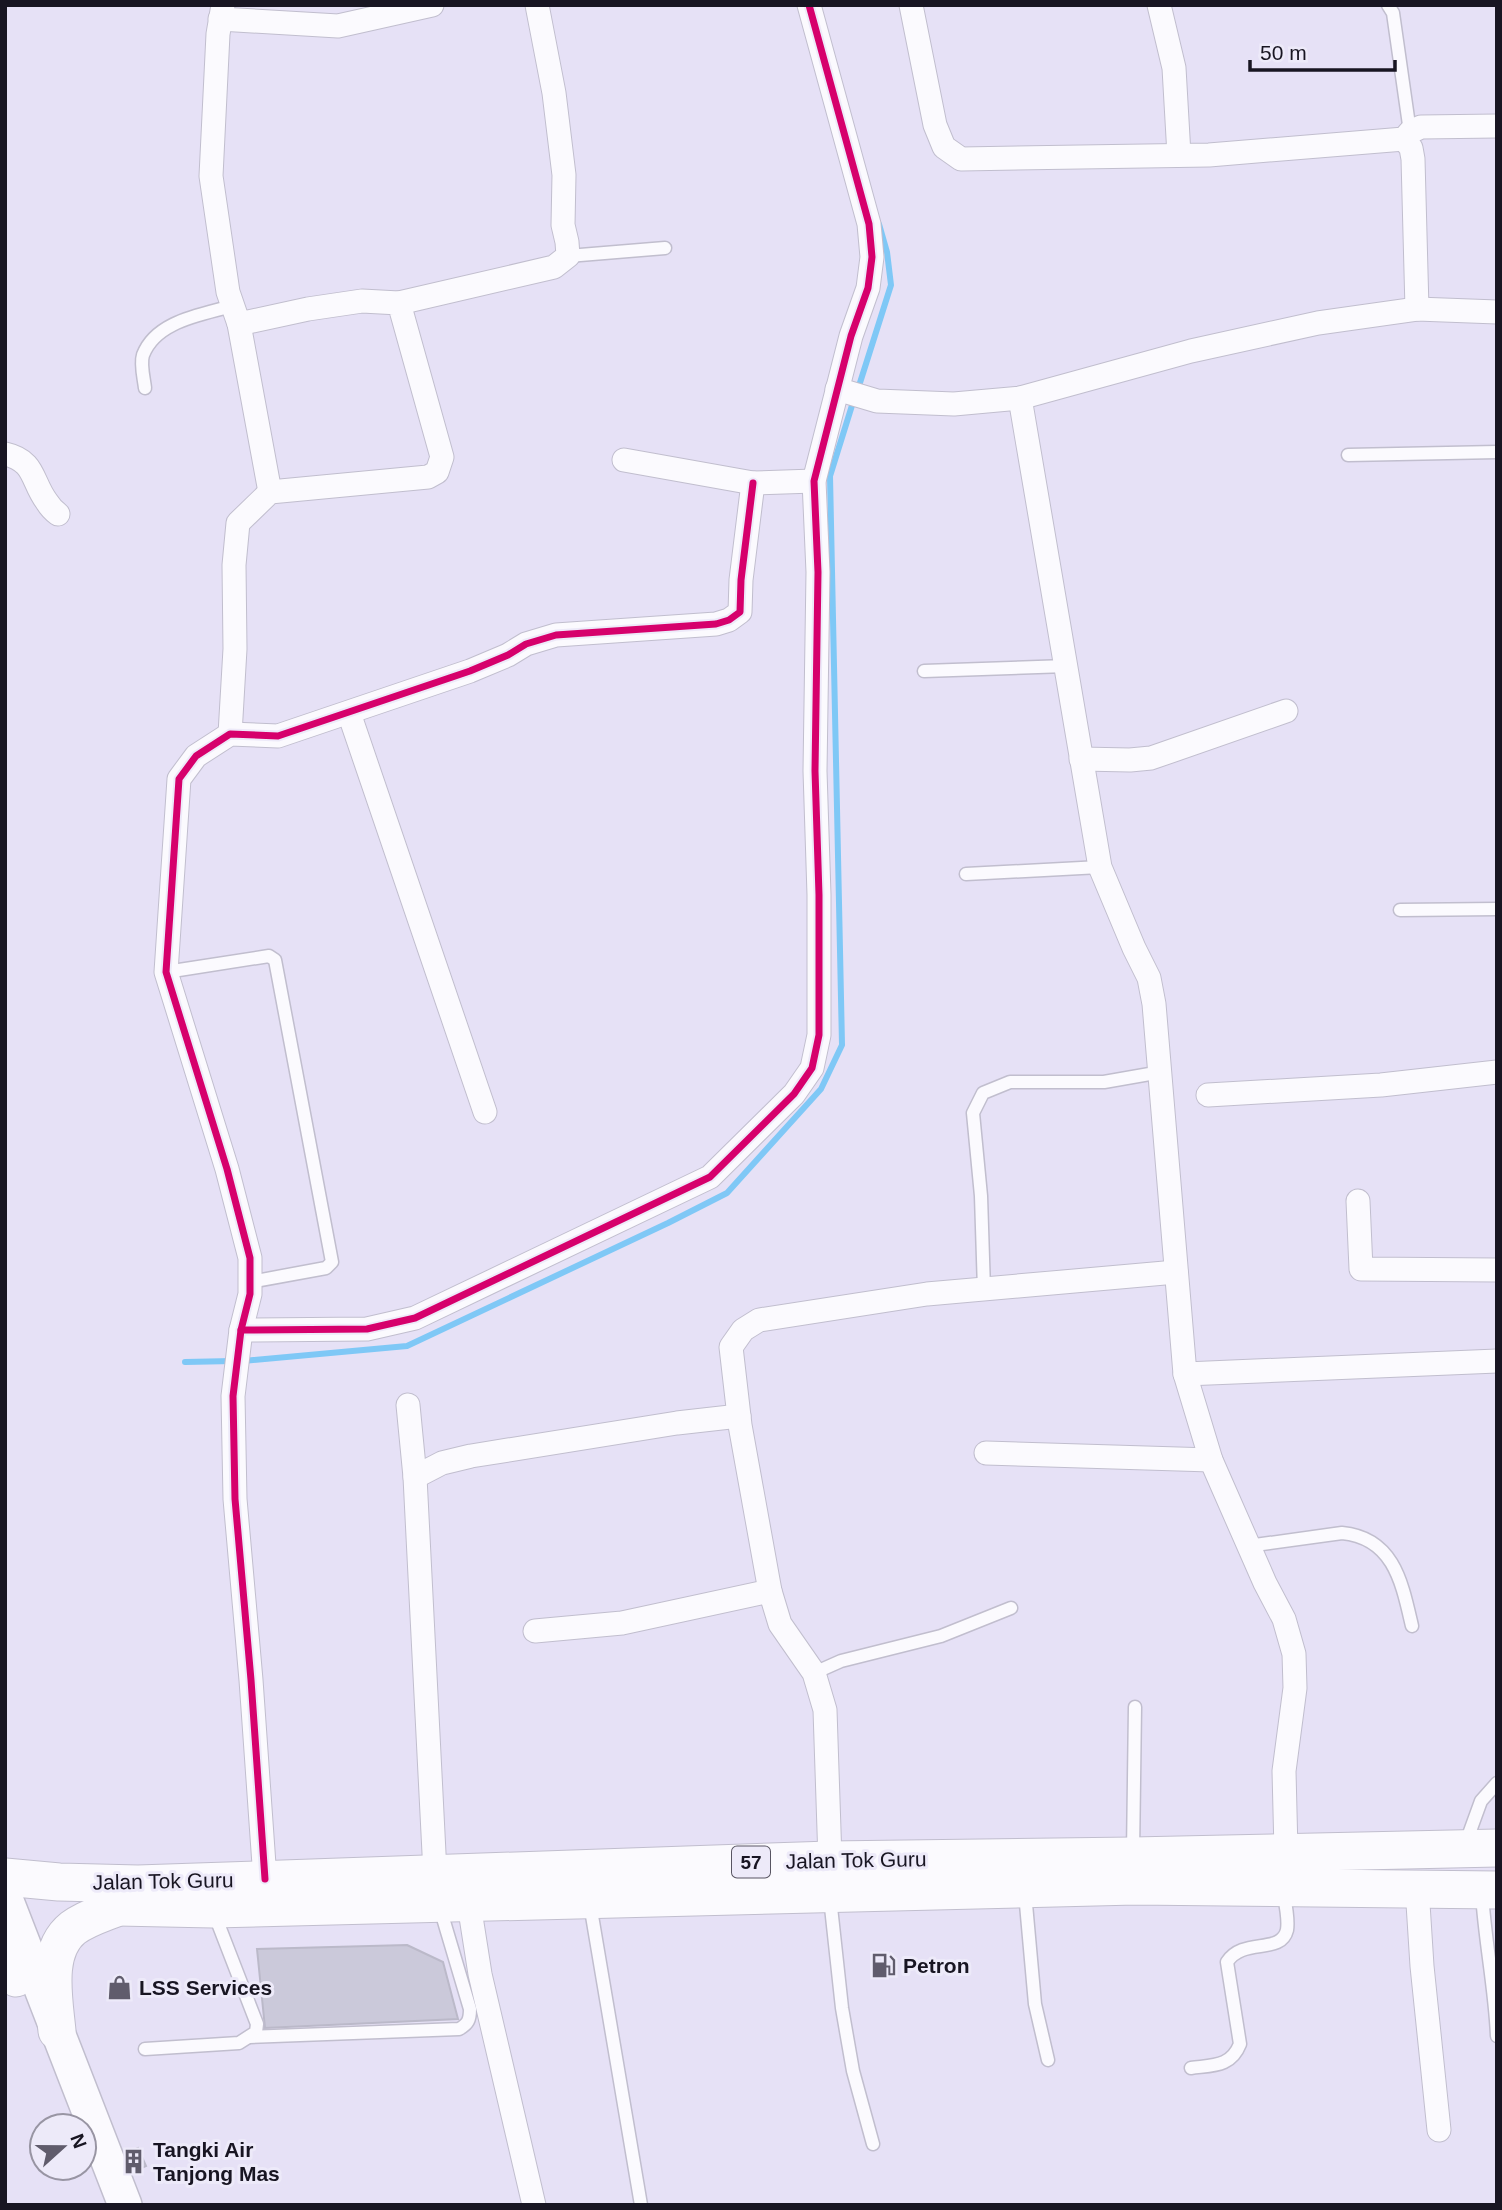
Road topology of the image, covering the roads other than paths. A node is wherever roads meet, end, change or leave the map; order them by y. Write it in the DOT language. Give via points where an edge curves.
graph roads {
  1 [pos="432,5"];
  2 [pos="537,5"];
  3 [pos="809,5"];
  4 [pos="911,5"];
  5 [pos="1159,5"];
  6 [pos="1388,5"];
  7 [pos="222,12"];
  8 [pos="1497,126"];
  9 [pos="1407,135"];
  10 [pos="1179,155"];
  11 [pos="665,248"];
  12 [pos="568,256"];
  13 [pos="399,303"];
  14 [pos="1417,309"];
  15 [pos="1497,312"];
  16 [pos="235,315"];
  17 [pos="145,388"];
  18 [pos="851,393"];
  19 [pos="1020,398"];
  20 [pos="1497,452"];
  21 [pos="5,454"];
  22 [pos="1348,455"];
  23 [pos="624,460"];
  24 [pos="814,481"];
  25 [pos="753,482"];
  26 [pos="270,492"];
  27 [pos="58,514"];
  28 [pos="1067,666"];
  29 [pos="924,671"];
  30 [pos="1286,711"];
  31 [pos="349,713"];
  32 [pos="230,734"];
  33 [pos="1081,759"];
  34 [pos="1100,867"];
  35 [pos="966,874"];
  36 [pos="1497,909"];
  37 [pos="1400,910"];
  38 [pos="166,972"];
  39 [pos="1161,1072"];
  40 [pos="1497,1072"];
  41 [pos="1208,1095"];
  42 [pos="485,1112"];
  43 [pos="1358,1201"];
  44 [pos="1497,1270"];
  45 [pos="1176,1272"];
  46 [pos="250,1282"];
  47 [pos="984,1290"];
  48 [pos="241,1334"];
  49 [pos="1497,1361"];
  50 [pos="1185,1374"];
  51 [pos="408,1405"];
  52 [pos="739,1416"];
  53 [pos="986,1453"];
  54 [pos="1211,1460"];
  55 [pos="415,1477"];
  56 [pos="1248,1546"];
  57 [pos="770,1591"];
  58 [pos="1011,1608"];
  59 [pos="1412,1626"];
  60 [pos="535,1631"];
  61 [pos="814,1673"];
  62 [pos="1135,1707"];
  63 [pos="1497,1783"];
  64 [pos="1480,1848"];
  65 [pos="1286,1851"];
  66 [pos="1133,1857"];
  67 [pos="830,1877"];
  68 [pos="265,1879"];
  69 [pos="1492,1884"];
  70 [pos="1283,1887"];
  71 [pos="1417,1888"];
  72 [pos="1025,1889"];
  73 [pos="448,1894"];
  74 [pos="6,1895"];
  75 [pos="589,1900"];
  76 [pos="118,1907"];
  77 [pos="213,1909"];
  78 [pos="9,1964"];
  79 [pos="57,2031"];
  80 [pos="1497,2036"];
  81 [pos="249,2038"];
  82 [pos="145,2049"];
  83 [pos="1048,2060"];
  84 [pos="1191,2068"];
  85 [pos="69,2112"];
  86 [pos="1439,2130"];
  87 [pos="873,2144"];
  88 [pos="98,2182"];
  89 [pos="107,2205"];
  90 [pos="125,2205"];
  91 [pos="534,2205"];
  92 [pos="641,2205"];
  1 -- 7 [label="street" via="338,26"];
  2 -- 12 [label="street" via="554,93"];
  3 -- 18 [label="street" via="869,224 869,288 851,336"];
  4 -- 10 [label="street" via="935,125 944,147 961,159"];
  5 -- 10 [label="street" via="1174,68"];
  6 -- 9 [label="lane" via="1393,13"];
  7 -- 16 [label="street" via="211,176"];
  8 -- 9 [label="street" via="1421,127"];
  9 -- 10 [label="street"];
  9 -- 14 [label="street" via="1413,159"];
  11 -- 12 [label="lane"];
  12 -- 13 [label="street" via="554,267"];
  13 -- 16 [label="street" via="362,301"];
  13 -- 26 [label="street" via="442,457 437,472 420,478"];
  14 -- 15 [label="street"];
  14 -- 19 [label="street" via="1318,323 1191,351"];
  16 -- 17 [label="lane" via="182,321 155,335 142,358"];
  16 -- 26 [label="street"];
  18 -- 19 [label="street" via="877,401 954,404"];
  18 -- 24 [label="street"];
  19 -- 28 [label="street"];
  20 -- 22 [label="lane"];
  21 -- 27 [label="street" via="18,457 32,470"];
  23 -- 25 [label="street"];
  24 -- 25 [label="street"];
  24 -- 48 [label="street" via="819,1035 806,1077 710,1177 415,1318 368,1329"];
  25 -- 31 [label="street" via="740,612 729,620 556,635"];
  26 -- 32 [label="street" via="238,523"];
  28 -- 29 [label="lane"];
  28 -- 33 [label="street"];
  30 -- 33 [label="street" via="1151,758"];
  31 -- 32 [label="street" via="278,736"];
  31 -- 42 [label="street"];
  32 -- 38 [label="street" via="196,756 179,779"];
  33 -- 34 [label="street"];
  34 -- 35 [label="lane"];
  34 -- 39 [label="street" via="1149,978"];
  36 -- 37 [label="lane"];
  38 -- 46 [label="street" via="239,1209 250,1258"];
  38 -- 46 [label="lane" via="269,956 275,960 332,1262 326,1268"];
  39 -- 45 [label="street"];
  39 -- 47 [label="lane" via="1104,1082 1010,1082 983,1093 973,1113"];
  40 -- 41 [label="street" via="1381,1085"];
  43 -- 44 [label="street" via="1361,1269"];
  45 -- 47 [label="street"];
  45 -- 50 [label="street"];
  46 -- 48 [label="street"];
  47 -- 52 [label="street" via="927,1294 759,1320 743,1330 731,1347"];
  48 -- 68 [label="street" via="233,1396 235,1499"];
  49 -- 50 [label="street"];
  50 -- 54 [label="street"];
  51 -- 55 [label="street"];
  52 -- 55 [label="street" via="471,1456 442,1463"];
  52 -- 57 [label="street"];
  53 -- 54 [label="street"];
  54 -- 56 [label="street"];
  55 -- 73 [label="street"];
  56 -- 59 [label="lane" via="1342,1533 1373,1542 1398,1576"];
  56 -- 65 [label="street" via="1284,1619 1294,1654 1295,1688 1284,1771"];
  57 -- 60 [label="street" via="622,1623"];
  57 -- 61 [label="street" via="780,1624"];
  58 -- 61 [label="lane" via="941,1636 841,1661"];
  61 -- 67 [label="street" via="825,1710"];
  62 -- 66 [label="lane"];
  63 -- 64 [label="lane" via="1481,1801"];
  64 -- 65 [label="main road, Jalan Tok Guru / 57"];
  65 -- 66 [label="main road, Jalan Tok Guru / 57"];
  66 -- 67 [label="main road, Jalan Tok Guru / 57"];
  67 -- 72 [label="main road, Jalan Tok Guru / 57"];
  67 -- 73 [label="main road, Jalan Tok Guru / 57"];
  67 -- 75 [label="main road, Jalan Tok Guru / 57"];
  67 -- 87 [label="lane" via="842,2008"];
  68 -- 73 [label="main road, Jalan Tok Guru / 57"];
  68 -- 74 [label="main road, Jalan Tok Guru / 57" via="59,1882"];
  69 -- 70 [label="main road" via="1417,1871"];
  69 -- 71 [label="main road, Jalan Tok Guru / 57"];
  69 -- 80 [label="lane" via="1485,1935"];
  70 -- 71 [label="main road, Jalan Tok Guru / 57"];
  70 -- 72 [label="main road, Jalan Tok Guru / 57"];
  70 -- 84 [label="lane" via="1284,1937 1273,1944 1245,1948 1227,1962 1240,2044 1235,2056 1223,2063"];
  71 -- 86 [label="street"];
  72 -- 83 [label="lane" via="1035,2004"];
  73 -- 75 [label="main road, Jalan Tok Guru / 57"];
  73 -- 77 [label="main road, Jalan Tok Guru / 57"];
  73 -- 81 [label="lane" via="470,2009 467,2025 459,2029"];
  73 -- 91 [label="street" via="480,1974"];
  74 -- 76 [label="main road, Jalan Tok Guru / 57"];
  74 -- 79 [label="main road"];
  75 -- 92 [label="lane"];
  76 -- 77 [label="main road, Jalan Tok Guru / 57"];
  76 -- 79 [label="main road" via="73,1928 61,1941 53,1978"];
  77 -- 81 [label="lane" via="257,2024"];
  78 -- 85 [label="main road"];
  79 -- 90 [label="main road"];
  81 -- 82 [label="lane" via="239,2043"];
  88 -- 89 [label="main road"];
}
